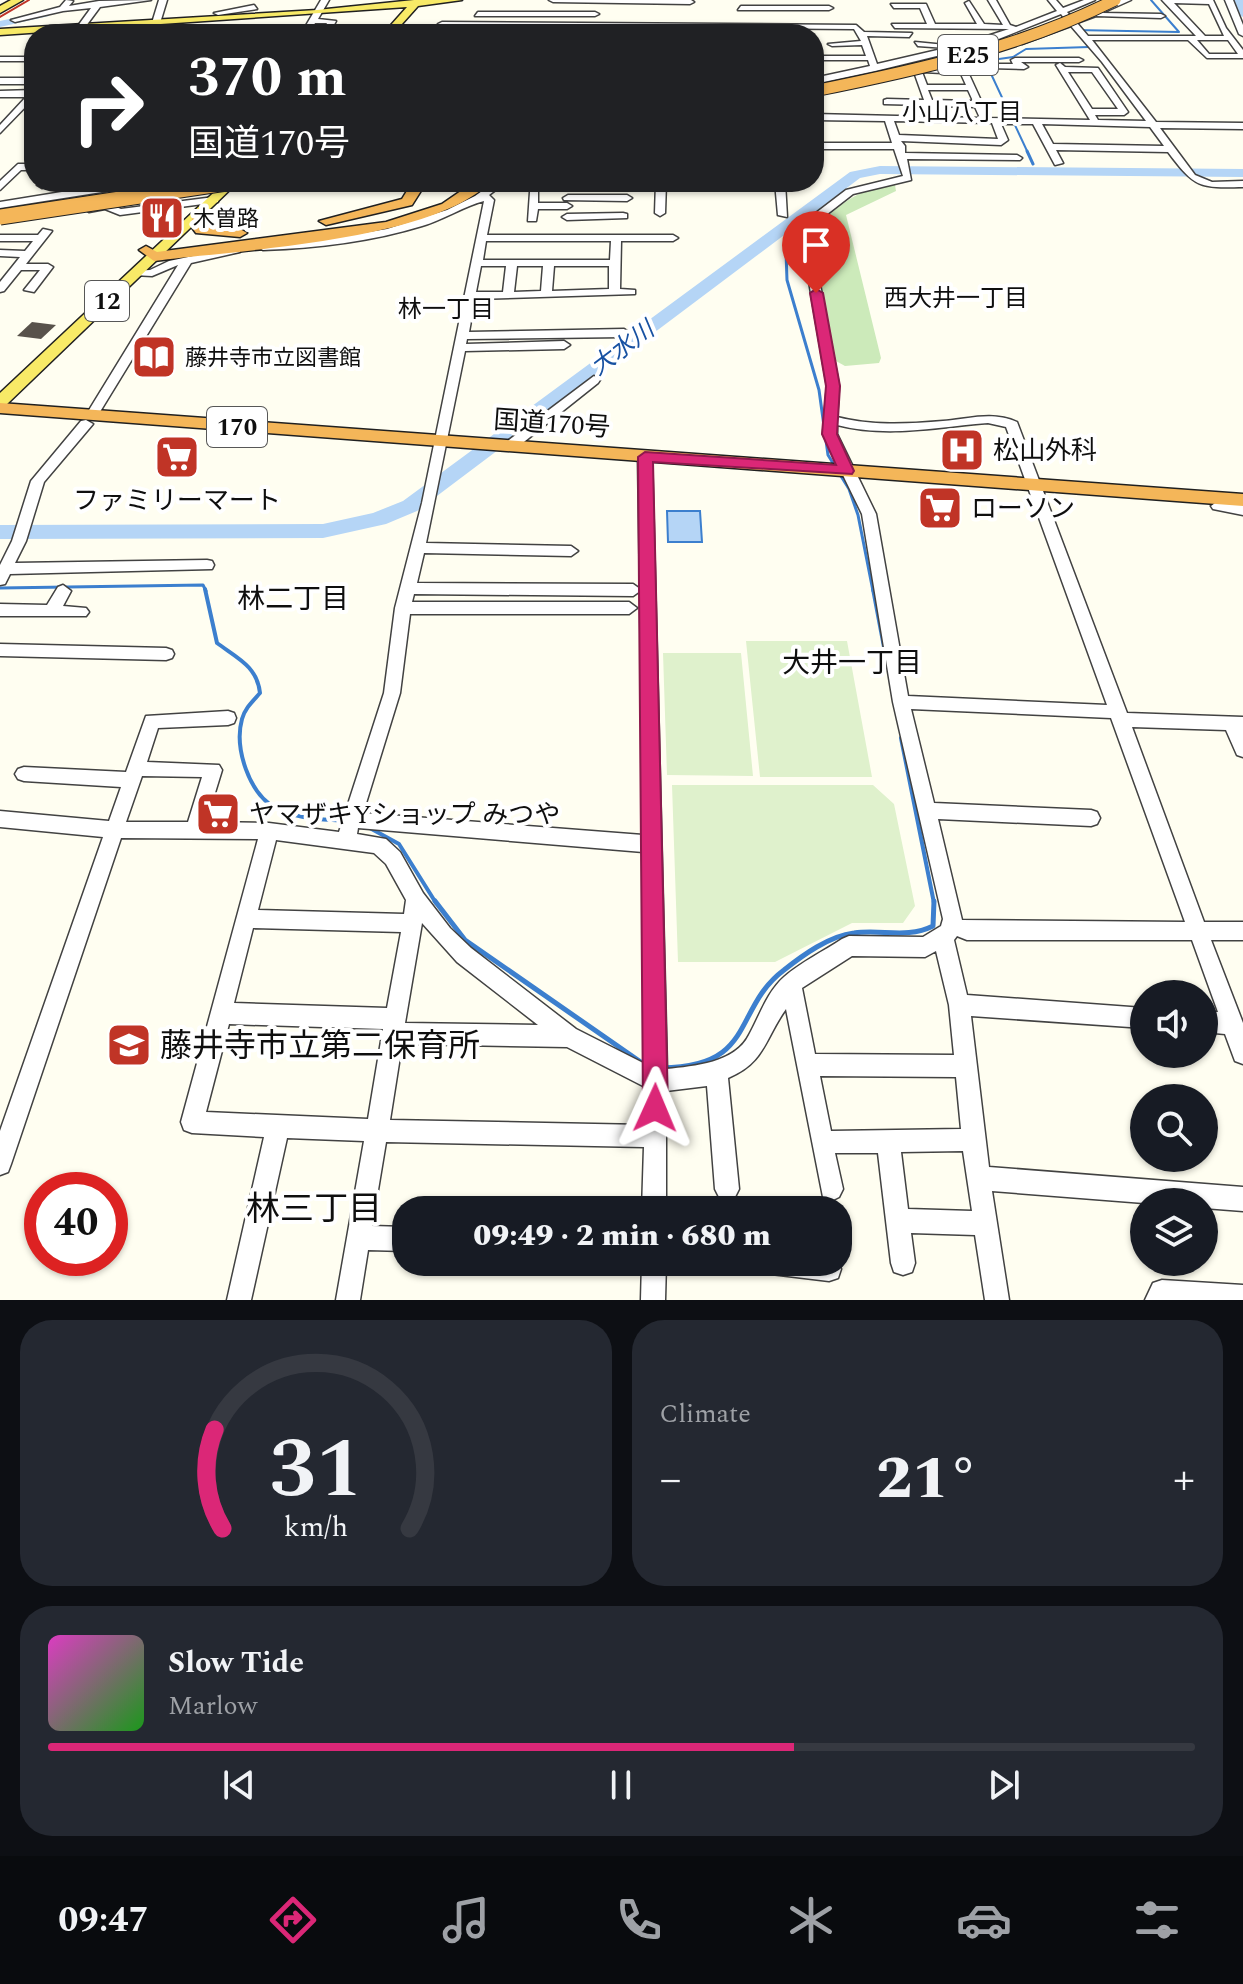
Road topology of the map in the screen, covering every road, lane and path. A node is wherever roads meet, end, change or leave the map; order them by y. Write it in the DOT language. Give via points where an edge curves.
graph roads {
  1 [pos="18,0"];
  2 [pos="70,0"];
  3 [pos="101,0"];
  4 [pos="147,0"];
  5 [pos="163,0"];
  6 [pos="215,0"];
  7 [pos="325,0"];
  8 [pos="457,0"];
  9 [pos="529,0"];
  10 [pos="553,0"];
  11 [pos="569,0"];
  12 [pos="632,0"];
  13 [pos="992,0"];
  14 [pos="1052,0"];
  15 [pos="1091,0"];
  16 [pos="1099,0"];
  17 [pos="1115,0"];
  18 [pos="1127,0"];
  19 [pos="1229,0"];
  20 [pos="690,1"];
  21 [pos="259,2"];
  22 [pos="417,2"];
  23 [pos="1169,2"];
  24 [pos="969,3"];
  25 [pos="771,4"];
  26 [pos="805,4"];
  27 [pos="894,6"];
  28 [pos="95,8"];
  29 [pos="742,8"];
  30 [pos="829,8"];
  31 [pos="63,9"];
  32 [pos="0,10"];
  33 [pos="1217,12"];
  34 [pos="525,13"];
  35 [pos="693,13"];
  36 [pos="1062,13"];
  37 [pos="577,14"];
  38 [pos="604,14"];
  39 [pos="617,14"];
  40 [pos="630,15"];
  41 [pos="1098,15"];
  42 [pos="219,16"];
  43 [pos="1125,16"];
  44 [pos="1151,16"];
  45 [pos="1161,16"];
  46 [pos="314,17"];
  47 [pos="848,17"];
  48 [pos="1206,18"];
  49 [pos="15,20"];
  50 [pos="1192,21"];
  51 [pos="156,23"];
  52 [pos="83,24"];
  53 [pos="145,24"];
  54 [pos="310,24"];
  55 [pos="330,24"];
  56 [pos="397,24"];
  57 [pos="442,24"];
  58 [pos="522,24"];
  59 [pos="581,24"];
  60 [pos="692,24"];
  61 [pos="895,26"];
  62 [pos="1090,26"];
  63 [pos="982,27"];
  64 [pos="1008,27"];
  65 [pos="1026,27"];
  66 [pos="1108,27"];
  67 [pos="1134,27"];
  68 [pos="1161,27"];
  69 [pos="824,28"];
  70 [pos="931,28"];
  71 [pos="1079,29"];
  72 [pos="24,31"];
  73 [pos="0,32"];
  74 [pos="967,34"];
  75 [pos="1243,34"];
  76 [pos="863,41"];
  77 [pos="1200,42"];
  78 [pos="1231,42"];
  79 [pos="832,44"];
  80 [pos="918,44"];
  81 [pos="959,48"];
  82 [pos="1039,50"];
  83 [pos="1068,50"];
  84 [pos="891,56"];
  85 [pos="1243,56"];
  86 [pos="869,57"];
  87 [pos="824,58"];
  88 [pos="0,59"];
  89 [pos="24,59"];
  90 [pos="1045,60"];
  91 [pos="1076,60"];
  92 [pos="1105,60"];
  93 [pos="1061,65"];
  94 [pos="989,66"];
  95 [pos="1019,67"];
  96 [pos="0,68"];
  97 [pos="24,68"];
  98 [pos="837,68"];
  99 [pos="875,68"];
  100 [pos="922,71"];
  101 [pos="0,81"];
  102 [pos="24,81"];
  103 [pos="824,81"];
  104 [pos="824,81"];
  105 [pos="923,87"];
  106 [pos="971,88"];
  107 [pos="1075,89"];
  108 [pos="1087,90"];
  109 [pos="1098,90"];
  110 [pos="1109,90"];
  111 [pos="824,91"];
  112 [pos="824,91"];
  113 [pos="0,94"];
  114 [pos="24,96"];
  115 [pos="24,97"];
  116 [pos="0,101"];
  117 [pos="928,103"];
  118 [pos="24,104"];
  119 [pos="978,104"];
  120 [pos="0,111"];
  121 [pos="17,111"];
  122 [pos="1089,112"];
  123 [pos="824,119"];
  124 [pos="934,120"];
  125 [pos="991,122"];
  126 [pos="1037,123"];
  127 [pos="1068,123"];
  128 [pos="1096,123"];
  129 [pos="1153,125"];
  130 [pos="1243,126"];
  131 [pos="824,129"];
  132 [pos="0,130"];
  133 [pos="896,135"];
  134 [pos="824,139"];
  135 [pos="824,145"];
  136 [pos="1050,147"];
  137 [pos="1172,149"];
  138 [pos="1084,150"];
  139 [pos="1017,158"];
  140 [pos="1058,163"];
  141 [pos="24,167"];
  142 [pos="1243,184"];
  143 [pos="0,187"];
  144 [pos="84,192"];
  145 [pos="90,192"];
  146 [pos="112,192"];
  147 [pos="166,192"];
  148 [pos="222,192"];
  149 [pos="415,192"];
  150 [pos="444,192"];
  151 [pos="450,192"];
  152 [pos="476,192"];
  153 [pos="478,192"];
  154 [pos="485,192"];
  155 [pos="568,192"];
  156 [pos="596,192"];
  157 [pos="627,192"];
  158 [pos="661,192"];
  159 [pos="781,192"];
  160 [pos="77,193"];
  161 [pos="534,194"];
  162 [pos="596,198"];
  163 [pos="627,198"];
  164 [pos="214,200"];
  165 [pos="106,206"];
  166 [pos="533,206"];
  167 [pos="0,207"];
  168 [pos="567,207"];
  169 [pos="201,213"];
  170 [pos="660,213"];
  171 [pos="783,215"];
  172 [pos="623,216"];
  173 [pos="0,217"];
  174 [pos="532,219"];
  175 [pos="0,223"];
  176 [pos="238,233"];
  177 [pos="566,236"];
  178 [pos="619,236"];
  179 [pos="0,238"];
  180 [pos="481,238"];
  181 [pos="673,238"];
  182 [pos="269,242"];
  183 [pos="169,243"];
  184 [pos="0,253"];
  185 [pos="150,253"];
  186 [pos="29,254"];
  187 [pos="187,260"];
  188 [pos="476,263"];
  189 [pos="512,263"];
  190 [pos="549,263"];
  191 [pos="615,263"];
  192 [pos="16,269"];
  193 [pos="0,271"];
  194 [pos="137,273"];
  195 [pos="582,278"];
  196 [pos="0,289"];
  197 [pos="30,290"];
  198 [pos="631,292"];
  199 [pos="581,293"];
  200 [pos="614,293"];
  201 [pos="546,294"];
  202 [pos="508,295"];
  203 [pos="470,296"];
  204 [pos="624,333"];
  205 [pos="460,342"];
  206 [pos="610,344"];
  207 [pos="594,380"];
  208 [pos="0,386"];
  209 [pos="0,402"];
  210 [pos="0,408"];
  211 [pos="0,419"];
  212 [pos="89,419"];
  213 [pos="832,420"];
  214 [pos="439,446"];
  215 [pos="502,450"];
  216 [pos="645,461"];
  217 [pos="850,475"];
  218 [pos="1037,489"];
  219 [pos="1243,503"];
  220 [pos="418,548"];
  221 [pos="571,551"];
  222 [pos="207,565"];
  223 [pos="3,574"];
  224 [pos="408,588"];
  225 [pos="633,590"];
  226 [pos="63,591"];
  227 [pos="403,608"];
  228 [pos="629,608"];
  229 [pos="0,610"];
  230 [pos="52,611"];
  231 [pos="81,612"];
  232 [pos="0,650"];
  233 [pos="166,654"];
  234 [pos="901,702"];
  235 [pos="1120,716"];
  236 [pos="228,718"];
  237 [pos="1238,724"];
  238 [pos="1243,750"];
  239 [pos="24,774"];
  240 [pos="135,775"];
  241 [pos="927,811"];
  242 [pos="1091,818"];
  243 [pos="0,819"];
  244 [pos="350,829"];
  245 [pos="117,830"];
  246 [pos="195,830"];
  247 [pos="269,831"];
  248 [pos="652,844"];
  249 [pos="416,899"];
  250 [pos="247,919"];
  251 [pos="412,923"];
  252 [pos="947,930"];
  253 [pos="1198,930"];
  254 [pos="1243,931"];
  255 [pos="791,984"];
  256 [pos="959,1005"];
  257 [pos="223,1013"];
  258 [pos="1130,1017"];
  259 [pos="1218,1023"];
  260 [pos="1233,1024"];
  261 [pos="394,1026"];
  262 [pos="569,1036"];
  263 [pos="1243,1053"];
  264 [pos="807,1065"];
  265 [pos="966,1066"];
  266 [pos="717,1072"];
  267 [pos="656,1081"];
  268 [pos="278,1126"];
  269 [pos="378,1131"];
  270 [pos="655,1136"];
  271 [pos="973,1140"];
  272 [pos="822,1142"];
  273 [pos="888,1142"];
  274 [pos="0,1164"];
  275 [pos="978,1178"];
  276 [pos="727,1189"];
  277 [pos="831,1189"];
  278 [pos="654,1196"];
  279 [pos="1243,1199"];
  280 [pos="898,1221"];
  281 [pos="985,1223"];
  282 [pos="359,1238"];
  283 [pos="392,1239"];
  284 [pos="903,1263"];
  285 [pos="654,1276"];
  286 [pos="1243,1297"];
  287 [pos="239,1300"];
  288 [pos="348,1300"];
  289 [pos="653,1300"];
  290 [pos="997,1300"];
  291 [pos="1157,1300"];
  1 -- 32 [label="main road"];
  2 -- 31 [label="street"];
  3 -- 28 [label="street"];
  4 -- 28 [label="street"];
  5 -- 51 [label="street"];
  6 -- 42 [label="street"];
  7 -- 46 [label="street"];
  8 -- 22 [label="main road"];
  9 -- 34 [label="street"];
  10 -- 11 [label="street"];
  11 -- 12 [label="street"];
  11 -- 37 [label="street"];
  12 -- 20 [label="street"];
  12 -- 40 [label="street"];
  13 -- 64 [label="street"];
  14 -- 36 [label="street"];
  15 -- 36 [label="street"];
  16 -- 103 [label="highway, E25" via="980,45"];
  17 -- 111 [label="highway, E25, bridge" via="981,52"];
  18 -- 41 [label="street"];
  19 -- 75 [label="street"];
  20 -- 35 [label="street"];
  21 -- 42 [label="street"];
  22 -- 46 [label="main road"];
  22 -- 56 [label="main road"];
  23 -- 33 [label="street"];
  23 -- 50 [label="street"];
  24 -- 63 [label="street"];
  25 -- 26 [label="street"];
  25 -- 29 [label="street"];
  26 -- 30 [label="street"];
  27 -- 70 [label="street" via="923,6"];
  28 -- 31 [label="street"];
  28 -- 52 [label="street"];
  29 -- 30 [label="street"];
  30 -- 47 [label="street"];
  31 -- 49 [label="street"];
  33 -- 48 [label="street"];
  33 -- 50 [label="street"];
  33 -- 78 [label="street"];
  34 -- 37 [label="street"];
  34 -- 57 [label="street" via="446,13"];
  34 -- 58 [label="street"];
  36 -- 65 [label="street"];
  36 -- 71 [label="street"];
  37 -- 38 [label="street"];
  37 -- 59 [label="street"];
  39 -- 40 [label="street"];
  40 -- 60 [label="street" via="692,16"];
  41 -- 43 [label="street"];
  41 -- 66 [label="street"];
  41 -- 71 [label="street"];
  42 -- 46 [label="main road"];
  42 -- 51 [label="main road"];
  43 -- 44 [label="street"];
  43 -- 67 [label="street"];
  44 -- 45 [label="street"];
  44 -- 68 [label="street"];
  46 -- 54 [label="street"];
  46 -- 55 [label="street"];
  50 -- 77 [label="street"];
  51 -- 53 [label="main road"];
  61 -- 70 [label="street"];
  62 -- 71 [label="street"];
  63 -- 64 [label="street"];
  63 -- 70 [label="street"];
  64 -- 65 [label="street"];
  65 -- 81 [label="street"];
  69 -- 76 [label="street" via="856,27"];
  70 -- 74 [label="street"];
  70 -- 76 [label="street" via="902,35 902,46"];
  71 -- 77 [label="street"];
  71 -- 92 [label="street"];
  71 -- 100 [label="street"];
  72 -- 73 [label="main road"];
  76 -- 79 [label="street"];
  76 -- 86 [label="street"];
  77 -- 78 [label="street"];
  77 -- 85 [label="street" via="1207,56"];
  78 -- 85 [label="street"];
  80 -- 81 [label="street"];
  81 -- 99 [label="street"];
  82 -- 90 [label="street"];
  83 -- 91 [label="street"];
  84 -- 86 [label="street"];
  86 -- 87 [label="street"];
  86 -- 99 [label="street"];
  88 -- 89 [label="street"];
  90 -- 93 [label="street"];
  90 -- 95 [label="street" via="1015,60"];
  91 -- 92 [label="street"];
  91 -- 93 [label="street"];
  92 -- 129 [label="street"];
  93 -- 95 [label="street"];
  93 -- 107 [label="street"];
  93 -- 110 [label="street" via="1095,70"];
  94 -- 95 [label="street"];
  96 -- 97 [label="street"];
  98 -- 99 [label="street"];
  99 -- 104 [label="street"];
  100 -- 105 [label="street"];
  100 -- 106 [label="street" via="964,72"];
  100 -- 112 [label="street"];
  101 -- 102 [label="street"];
  105 -- 106 [label="street"];
  105 -- 117 [label="street"];
  106 -- 119 [label="street"];
  107 -- 108 [label="street"];
  107 -- 122 [label="street"];
  109 -- 110 [label="street"];
  110 -- 122 [label="street" via="1124,112"];
  113 -- 114 [label="street"];
  115 -- 116 [label="street"];
  117 -- 119 [label="street"];
  117 -- 124 [label="street"];
  117 -- 133 [label="street" via="886,99"];
  118 -- 121 [label="street"];
  119 -- 125 [label="street"];
  120 -- 121 [label="street"];
  121 -- 132 [label="street"];
  122 -- 128 [label="street"];
  123 -- 133 [label="street"];
  124 -- 125 [label="street"];
  124 -- 133 [label="street"];
  125 -- 126 [label="street"];
  125 -- 133 [label="street" via="1001,142"];
  126 -- 127 [label="street"];
  126 -- 136 [label="street"];
  127 -- 128 [label="street"];
  127 -- 138 [label="street"];
  128 -- 129 [label="street"];
  129 -- 130 [label="street"];
  129 -- 137 [label="street"];
  131 -- 133 [label="street"];
  133 -- 134 [label="street"];
  133 -- 135 [label="street"];
  133 -- 139 [label="street"];
  133 -- 213 [label="street" via="908,170 906,180 850,192 808,228 833,386"];
  136 -- 138 [label="street"];
  136 -- 140 [label="street"];
  137 -- 138 [label="street"];
  137 -- 142 [label="street" via="1189,173 1211,185"];
  141 -- 143 [label="street"];
  144 -- 160 [label="street"];
  145 -- 167 [label="highway"];
  146 -- 165 [label="street"];
  147 -- 173 [label="highway, bridge"];
  148 -- 164 [label="main road, 12"];
  149 -- 176 [label="highway" via="393,207"];
  150 -- 176 [label="highway" via="421,206 374,219 290,232"];
  151 -- 182 [label="highway" via="405,216"];
  152 -- 182 [label="highway" via="420,219"];
  153 -- 187 [label="street" via="443,214 396,229"];
  154 -- 180 [label="street" via="489,200"];
  155 -- 168 [label="street"];
  156 -- 162 [label="street"];
  157 -- 163 [label="street"];
  158 -- 170 [label="street"];
  159 -- 171 [label="street"];
  160 -- 167 [label="street"];
  161 -- 166 [label="street"];
  162 -- 163 [label="street"];
  162 -- 168 [label="street"];
  163 -- 172 [label="street"];
  164 -- 165 [label="street" via="120,212"];
  164 -- 169 [label="main road, 12"];
  164 -- 185 [label="main road, 12" via="176,223"];
  165 -- 175 [label="street"];
  166 -- 168 [label="street"];
  166 -- 174 [label="street"];
  168 -- 172 [label="street"];
  168 -- 177 [label="street"];
  169 -- 176 [label="highway" via="201,230"];
  169 -- 183 [label="main road, 12"];
  172 -- 178 [label="street"];
  176 -- 183 [label="highway"];
  177 -- 178 [label="street"];
  177 -- 180 [label="street"];
  178 -- 181 [label="street"];
  178 -- 191 [label="street"];
  179 -- 186 [label="street" via="44,234"];
  180 -- 188 [label="street"];
  182 -- 185 [label="highway"];
  183 -- 185 [label="highway"];
  184 -- 186 [label="street"];
  185 -- 194 [label="main road, 12"];
  185 -- 208 [label="main road, 12"];
  186 -- 192 [label="street"];
  187 -- 194 [label="street"];
  187 -- 212 [label="street"];
  188 -- 189 [label="street"];
  188 -- 203 [label="street"];
  189 -- 190 [label="street"];
  189 -- 202 [label="street"];
  190 -- 191 [label="street"];
  190 -- 201 [label="street"];
  191 -- 200 [label="street"];
  192 -- 193 [label="street"];
  192 -- 196 [label="street"];
  192 -- 197 [label="street" via="48,267"];
  194 -- 209 [label="main road, 12"];
  195 -- 199 [label="street"];
  198 -- 200 [label="street"];
  199 -- 200 [label="street"];
  199 -- 201 [label="street"];
  201 -- 202 [label="street"];
  202 -- 203 [label="street"];
  203 -- 205 [label="street"];
  204 -- 205 [label="street"];
  205 -- 206 [label="street"];
  205 -- 214 [label="street"];
  207 -- 215 [label="street"];
  210 -- 212 [label="highway, 国道170号 / 170"];
  211 -- 212 [label="highway, 国道170号 / 170"];
  212 -- 214 [label="highway, 国道170号 / 170"];
  212 -- 223 [label="street" via="38,481"];
  213 -- 217 [label="street" via="830,434"];
  213 -- 218 [label="street" via="850,426 1006,421 1016,432"];
  214 -- 215 [label="highway, 国道170号 / 170"];
  214 -- 220 [label="street"];
  215 -- 216 [label="highway, 国道170号 / 170"];
  216 -- 217 [label="highway, 国道170号 / 170"];
  216 -- 248 [label="street"];
  217 -- 218 [label="highway, 国道170号 / 170"];
  217 -- 234 [label="street" via="869,514"];
  218 -- 219 [label="highway, 国道170号 / 170"];
  218 -- 219 [label="highway, 国道170号 / 170" via="1218,506"];
  218 -- 235 [label="street"];
  220 -- 221 [label="street"];
  220 -- 224 [label="street"];
  222 -- 223 [label="street"];
  224 -- 225 [label="street"];
  224 -- 227 [label="street"];
  226 -- 230 [label="street"];
  227 -- 228 [label="street"];
  227 -- 244 [label="street" via="392,693"];
  229 -- 230 [label="street"];
  230 -- 231 [label="street"];
  232 -- 233 [label="street"];
  234 -- 235 [label="street"];
  234 -- 241 [label="street"];
  235 -- 237 [label="street"];
  235 -- 253 [label="street"];
  236 -- 240 [label="street" via="152,721"];
  237 -- 238 [label="street"];
  239 -- 240 [label="street"];
  240 -- 245 [label="street"];
  240 -- 246 [label="street" via="213,770"];
  241 -- 242 [label="street"];
  241 -- 252 [label="street" via="953,919"];
  243 -- 245 [label="street"];
  244 -- 247 [label="street"];
  244 -- 248 [label="street"];
  244 -- 249 [label="street" via="393,858"];
  245 -- 246 [label="street"];
  245 -- 274 [label="street"];
  246 -- 247 [label="street"];
  247 -- 250 [label="street"];
  248 -- 267 [label="street"];
  249 -- 251 [label="street"];
  249 -- 262 [label="street" via="464,955"];
  250 -- 251 [label="street"];
  250 -- 257 [label="street"];
  251 -- 261 [label="street"];
  252 -- 253 [label="street"];
  252 -- 255 [label="street" via="925,947 849,946"];
  252 -- 256 [label="street"];
  253 -- 254 [label="street"];
  253 -- 260 [label="street"];
  255 -- 264 [label="street"];
  255 -- 266 [label="street" via="755,1047"];
  256 -- 258 [label="street"];
  256 -- 265 [label="street"];
  257 -- 261 [label="street"];
  257 -- 268 [label="street" via="192,1122"];
  259 -- 260 [label="street"];
  260 -- 263 [label="street"];
  261 -- 262 [label="street"];
  261 -- 269 [label="street"];
  262 -- 267 [label="street"];
  264 -- 265 [label="street"];
  264 -- 272 [label="street"];
  265 -- 271 [label="street"];
  266 -- 267 [label="street"];
  266 -- 276 [label="street"];
  267 -- 270 [label="street"];
  268 -- 269 [label="street"];
  268 -- 287 [label="street"];
  269 -- 270 [label="street"];
  269 -- 282 [label="street"];
  270 -- 278 [label="street"];
  271 -- 273 [label="street"];
  271 -- 275 [label="street"];
  272 -- 273 [label="street"];
  272 -- 277 [label="street"];
  273 -- 280 [label="street"];
  275 -- 279 [label="street"];
  275 -- 281 [label="street"];
  280 -- 281 [label="street"];
  280 -- 284 [label="street"];
  281 -- 290 [label="street"];
  282 -- 283 [label="street"];
  282 -- 288 [label="street"];
  285 -- 289 [label="street"];
  286 -- 291 [label="street" via="1162,1292"];
}
